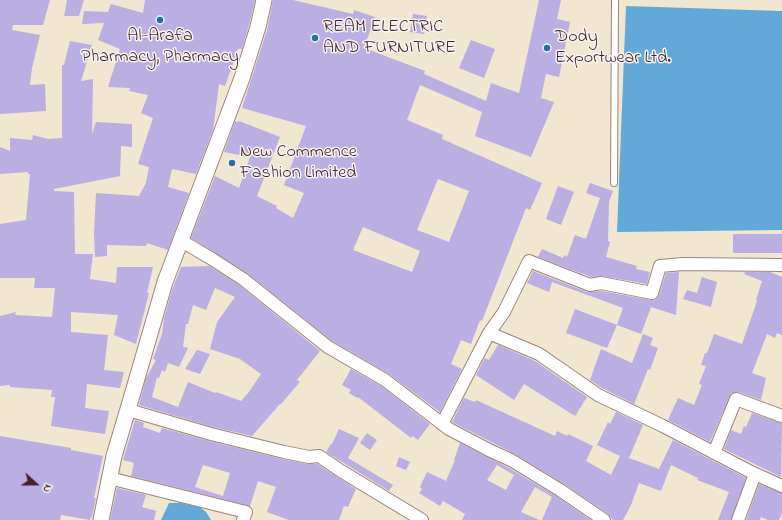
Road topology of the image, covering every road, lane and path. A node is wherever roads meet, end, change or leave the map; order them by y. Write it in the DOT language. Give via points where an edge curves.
graph roads {
  1 [pos="264,0"];
  2 [pos="614,0"];
  3 [pos="614,183"];
  4 [pos="180,240"];
  5 [pos="782,265"];
  6 [pos="489,333"];
  7 [pos="128,410"];
  8 [pos="782,416"];
  9 [pos="442,424"];
  10 [pos="714,453"];
  11 [pos="755,474"];
  12 [pos="110,478"];
  13 [pos="782,486"];
  14 [pos="602,519"];
  15 [pos="101,520"];
  16 [pos="243,520"];
  17 [pos="422,520"];
  18 [pos="738,520"];
  1 -- 4 [label="street" via="242,78"];
  2 -- 3 [label="lane"];
  4 -- 7 [label="street" via="165,282"];
  4 -- 9 [label="street" via="243,279 328,348 385,380"];
  5 -- 6 [label="street" via="660,266 652,293 601,283 590,285 529,261 504,312"];
  6 -- 9 [label="street"];
  6 -- 10 [label="street" via="539,354 598,395"];
  7 -- 12 [label="street"];
  7 -- 17 [label="street" via="284,452 309,457 319,456"];
  8 -- 10 [label="street" via="736,399"];
  9 -- 14 [label="street" via="511,460"];
  10 -- 11 [label="street"];
  11 -- 13 [label="street"];
  11 -- 18 [label="street"];
  12 -- 15 [label="street"];
  12 -- 16 [label="street" via="246,512"];
}
